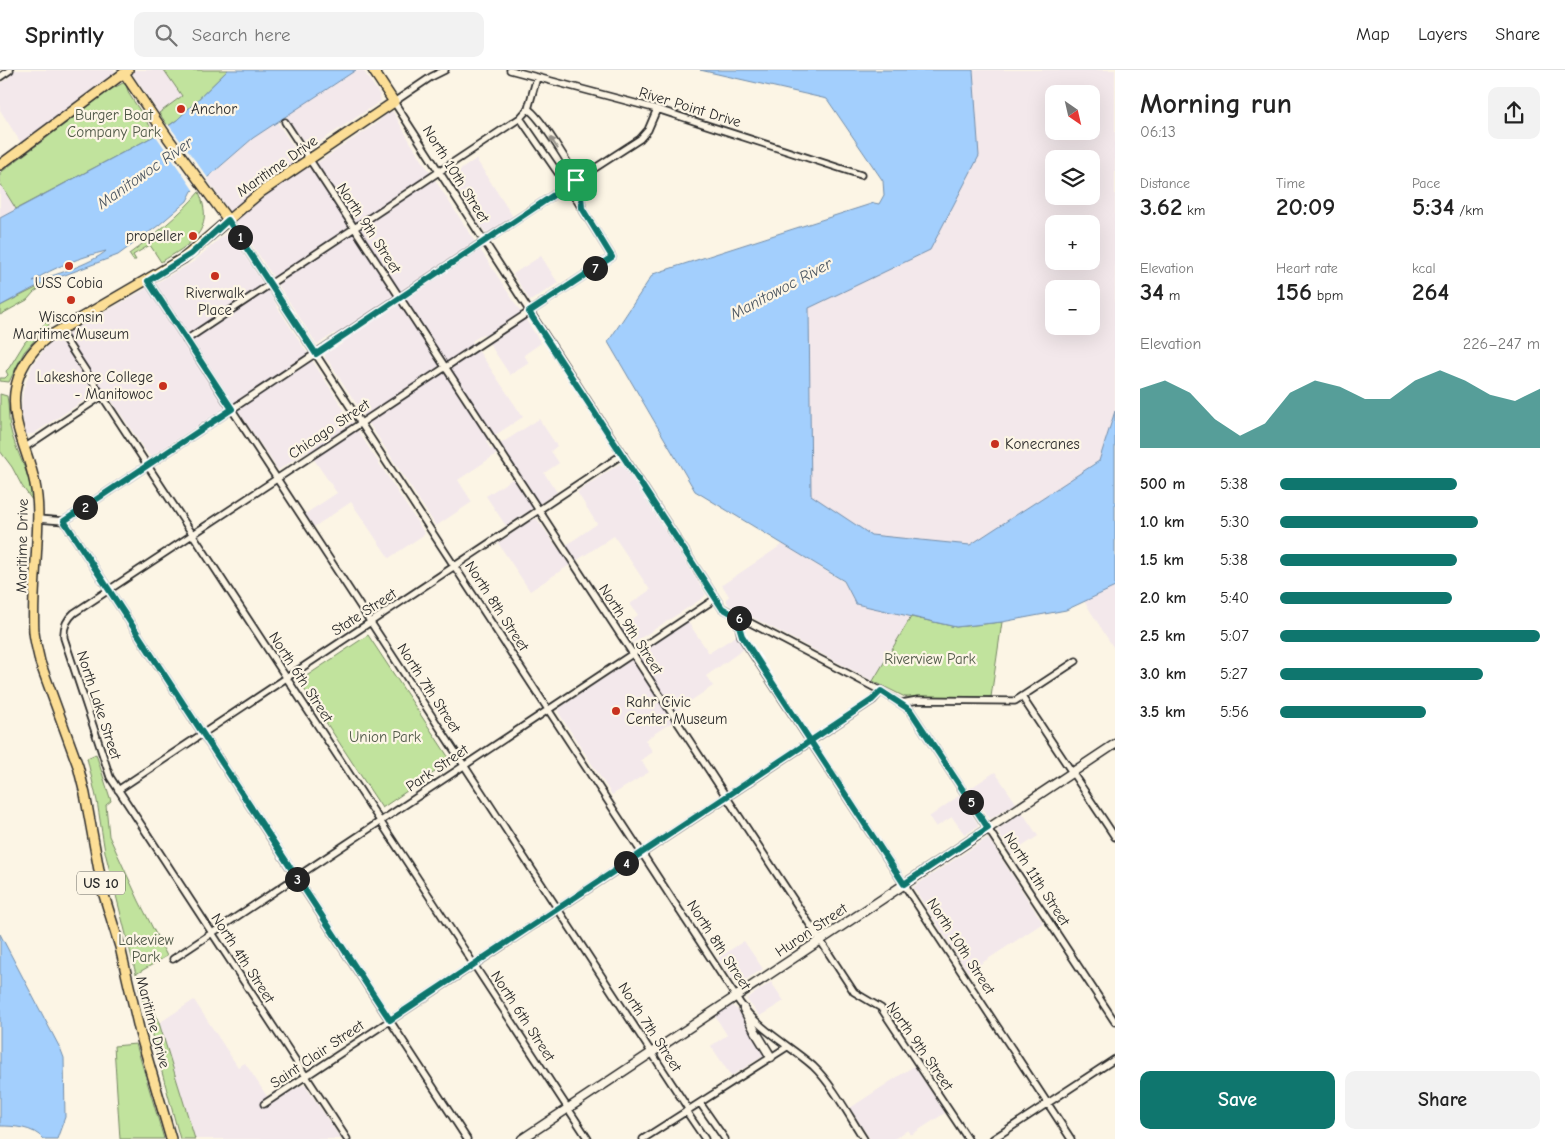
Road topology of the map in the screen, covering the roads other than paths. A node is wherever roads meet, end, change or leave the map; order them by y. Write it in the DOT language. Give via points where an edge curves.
graph roads {
  1 [pos="373,70"];
  2 [pos="445,70"];
  3 [pos="510,70"];
  4 [pos="125,71"];
  5 [pos="537,77"];
  6 [pos="394,102"];
  7 [pos="528,109"];
  8 [pos="657,109"];
  9 [pos="520,118"];
  10 [pos="285,122"];
  11 [pos="309,159"];
  12 [pos="0,165"];
  13 [pos="438,172"];
  14 [pos="861,175"];
  15 [pos="576,180"];
  16 [pos="566,186"];
  17 [pos="582,208"];
  18 [pos="228,220"];
  19 [pos="354,228"];
  20 [pos="483,242"];
  21 [pos="148,281"];
  22 [pos="270,284"];
  23 [pos="399,298"];
  24 [pos="529,312"];
  25 [pos="59,330"];
  26 [pos="186,340"];
  27 [pos="316,354"];
  28 [pos="444,367"];
  29 [pos="102,396"];
  30 [pos="232,409"];
  31 [pos="360,423"];
  32 [pos="24,448"];
  33 [pos="623,454"];
  34 [pos="148,465"];
  35 [pos="276,479"];
  36 [pos="539,511"];
  37 [pos="38,519"];
  38 [pos="64,521"];
  39 [pos="193,535"];
  40 [pos="455,566"];
  41 [pos="109,591"];
  42 [pos="715,599"];
  43 [pos="743,620"];
  44 [pos="371,622"];
  45 [pos="65,626"];
  46 [pos="632,654"];
  47 [pos="1076,661"];
  48 [pos="286,678"];
  49 [pos="881,691"];
  50 [pos="1022,697"];
  51 [pos="902,703"];
  52 [pos="548,710"];
  53 [pos="202,734"];
  54 [pos="810,741"];
  55 [pos="1115,744"];
  56 [pos="464,765"];
  57 [pos="1072,773"];
  58 [pos="118,790"];
  59 [pos="726,797"];
  60 [pos="380,821"];
  61 [pos="988,828"];
  62 [pos="1115,837"];
  63 [pos="642,853"];
  64 [pos="296,877"];
  65 [pos="904,884"];
  66 [pos="558,909"];
  67 [pos="212,933"];
  68 [pos="820,941"];
  69 [pos="173,959"];
  70 [pos="474,965"];
  71 [pos="736,996"];
  72 [pos="744,1009"];
  73 [pos="390,1020"];
  74 [pos="1115,1022"];
  75 [pos="787,1047"];
  76 [pos="652,1052"];
  77 [pos="771,1057"];
  78 [pos="1115,1059"];
  79 [pos="306,1076"];
  80 [pos="700,1103"];
  81 [pos="1048,1103"];
  82 [pos="264,1104"];
  83 [pos="568,1108"];
  84 [pos="688,1110"];
  85 [pos="171,1139"];
  86 [pos="347,1139"];
  87 [pos="467,1139"];
  88 [pos="522,1139"];
  89 [pos="588,1139"];
  90 [pos="642,1139"];
  91 [pos="705,1139"];
  92 [pos="725,1139"];
  93 [pos="864,1139"];
  94 [pos="968,1139"];
  95 [pos="993,1139"];
  96 [pos="1071,1139"];
  1 -- 6 [label="main road, North 10th Street"];
  2 -- 6 [label="street"];
  3 -- 5 [label="street, River Point Drive"];
  4 -- 12 [label="main road"];
  4 -- 18 [label="main road, North 8th Street" via="155,119"];
  5 -- 7 [label="street"];
  5 -- 8 [label="street, River Point Drive"];
  6 -- 11 [label="main road, Maritime Drive"];
  6 -- 13 [label="street, North 10th Street"];
  7 -- 9 [label="street"];
  15 -- 7 [label="street, one-way" via="537,117"];
  8 -- 14 [label="street, River Point Drive"];
  8 -- 15 [label="street" via="648,130 640,139"];
  9 -- 13 [label="street"];
  9 -- 16 [label="street"];
  10 -- 11 [label="street, North 9th Street"];
  11 -- 18 [label="main road, Maritime Drive" via="261,192"];
  11 -- 19 [label="street, North 9th Street"];
  13 -- 19 [label="street"];
  13 -- 20 [label="street, North 10th Street"];
  15 -- 16 [label="street"];
  15 -- 17 [label="street"];
  16 -- 17 [label="street"];
  16 -- 20 [label="street"];
  17 -- 24 [label="street, Chicago Street" via="612,257"];
  18 -- 21 [label="main road, Maritime Drive / US 10" via="191,254"];
  18 -- 22 [label="street, North 8th Street"];
  19 -- 22 [label="street"];
  19 -- 23 [label="street, North 9th Street"];
  20 -- 23 [label="street"];
  20 -- 24 [label="street, North 10th Street"];
  21 -- 25 [label="main road, Maritime Drive / US 10"];
  21 -- 26 [label="street, North 7th Street"];
  22 -- 26 [label="street"];
  22 -- 27 [label="street, North 8th Street"];
  23 -- 27 [label="street"];
  23 -- 28 [label="street, North 9th Street"];
  24 -- 28 [label="street, Chicago Street"];
  24 -- 33 [label="street, North 10th Street"];
  25 -- 29 [label="street, North 6th Street"];
  25 -- 32 [label="main road, Maritime Drive / US 10" via="33,352 17,382 14,409"];
  26 -- 30 [label="street, North 7th Street"];
  27 -- 30 [label="street"];
  27 -- 31 [label="street, North 8th Street"];
  28 -- 31 [label="street, Chicago Street"];
  28 -- 36 [label="street, North 9th Street"];
  29 -- 32 [label="street"];
  29 -- 34 [label="street, North 6th Street"];
  30 -- 34 [label="street"];
  30 -- 35 [label="street, North 7th Street"];
  31 -- 35 [label="street, Chicago Street"];
  31 -- 40 [label="street, North 8th Street"];
  32 -- 37 [label="main road, Maritime Drive / US 10" via="35,480"];
  33 -- 36 [label="street, State Street"];
  33 -- 42 [label="street, North 10th Street"];
  34 -- 38 [label="street"];
  34 -- 39 [label="street, North 6th Street"];
  35 -- 39 [label="street, Chicago Street"];
  35 -- 44 [label="street, North 7th Street"];
  36 -- 40 [label="street, State Street"];
  36 -- 46 [label="street, North 9th Street"];
  37 -- 38 [label="street"];
  37 -- 85 [label="main road, Maritime Drive / US 10" via="34,621 37,649 78,766 103,892"];
  38 -- 41 [label="street"];
  39 -- 41 [label="street, Chicago Street"];
  39 -- 48 [label="street, North 6th Street"];
  40 -- 44 [label="street, State Street"];
  40 -- 52 [label="street, North 8th Street"];
  41 -- 45 [label="street, Chicago Street" via="74,613"];
  41 -- 53 [label="street"];
  42 -- 43 [label="street, North 10th Street" via="722,608"];
  42 -- 46 [label="street, Park Street"];
  43 -- 49 [label="street"];
  43 -- 54 [label="street, North 10th Street" via="739,626 742,636"];
  44 -- 48 [label="street, State Street"];
  44 -- 56 [label="street, North 7th Street"];
  45 -- 58 [label="street, North Lake Street" via="64,638 110,777"];
  46 -- 52 [label="street, Park Street"];
  46 -- 59 [label="street, North 9th Street"];
  47 -- 50 [label="street"];
  48 -- 53 [label="street, State Street"];
  48 -- 60 [label="street, North 6th Street"];
  49 -- 51 [label="street"];
  49 -- 54 [label="street, Saint Clair Street"];
  50 -- 51 [label="street" via="1015,701 918,700"];
  50 -- 57 [label="street"];
  51 -- 61 [label="street, North 11th Street" via="910,710"];
  52 -- 56 [label="street, Park Street"];
  52 -- 63 [label="street, North 8th Street"];
  53 -- 58 [label="street, State Street"];
  53 -- 64 [label="street"];
  54 -- 59 [label="street, Saint Clair Street"];
  54 -- 65 [label="street, North 10th Street"];
  55 -- 57 [label="street, Huron Street"];
  56 -- 60 [label="street, Park Street"];
  56 -- 66 [label="street, North 7th Street"];
  57 -- 61 [label="street, Huron Street"];
  57 -- 62 [label="street"];
  58 -- 67 [label="street, North 4th Street"];
  59 -- 63 [label="street, Saint Clair Street"];
  59 -- 68 [label="street, North 9th Street"];
  60 -- 64 [label="street, Park Street"];
  60 -- 70 [label="street, North 6th Street"];
  61 -- 65 [label="street, Huron Street"];
  61 -- 74 [label="street, North 11th Street"];
  63 -- 66 [label="street, Saint Clair Street"];
  63 -- 71 [label="street, North 8th Street"];
  64 -- 67 [label="street, Park Street"];
  64 -- 73 [label="street"];
  65 -- 68 [label="street, Huron Street"];
  65 -- 81 [label="street, North 10th Street"];
  66 -- 70 [label="street, Saint Clair Street"];
  66 -- 76 [label="street, North 7th Street"];
  67 -- 69 [label="street, Park Street"];
  67 -- 79 [label="street, North 4th Street"];
  68 -- 71 [label="street, Huron Street"];
  68 -- 94 [label="street, North 9th Street" via="854,992 882,1008"];
  70 -- 73 [label="street, Saint Clair Street"];
  70 -- 83 [label="street, North 6th Street"];
  71 -- 72 [label="street, North 8th Street"];
  71 -- 76 [label="street, Huron Street"];
  72 -- 75 [label="street, North 8th Street"];
  72 -- 77 [label="street"];
  73 -- 79 [label="street, Saint Clair Street"];
  73 -- 87 [label="street"];
  75 -- 77 [label="street"];
  75 -- 93 [label="street, North 8th Street" via="824,1078"];
  76 -- 83 [label="street, Huron Street"];
  76 -- 84 [label="street, North 7th Street"];
  77 -- 80 [label="street"];
  78 -- 81 [label="street"];
  79 -- 82 [label="street, Saint Clair Street"];
  79 -- 86 [label="street, North 4th Street"];
  80 -- 84 [label="street"];
  80 -- 92 [label="street"];
  81 -- 95 [label="street"];
  81 -- 96 [label="street, North 10th Street"];
  83 -- 88 [label="street, Huron Street"];
  83 -- 89 [label="street, North 6th Street"];
  84 -- 90 [label="street"];
  84 -- 91 [label="street, North 7th Street"];
}
